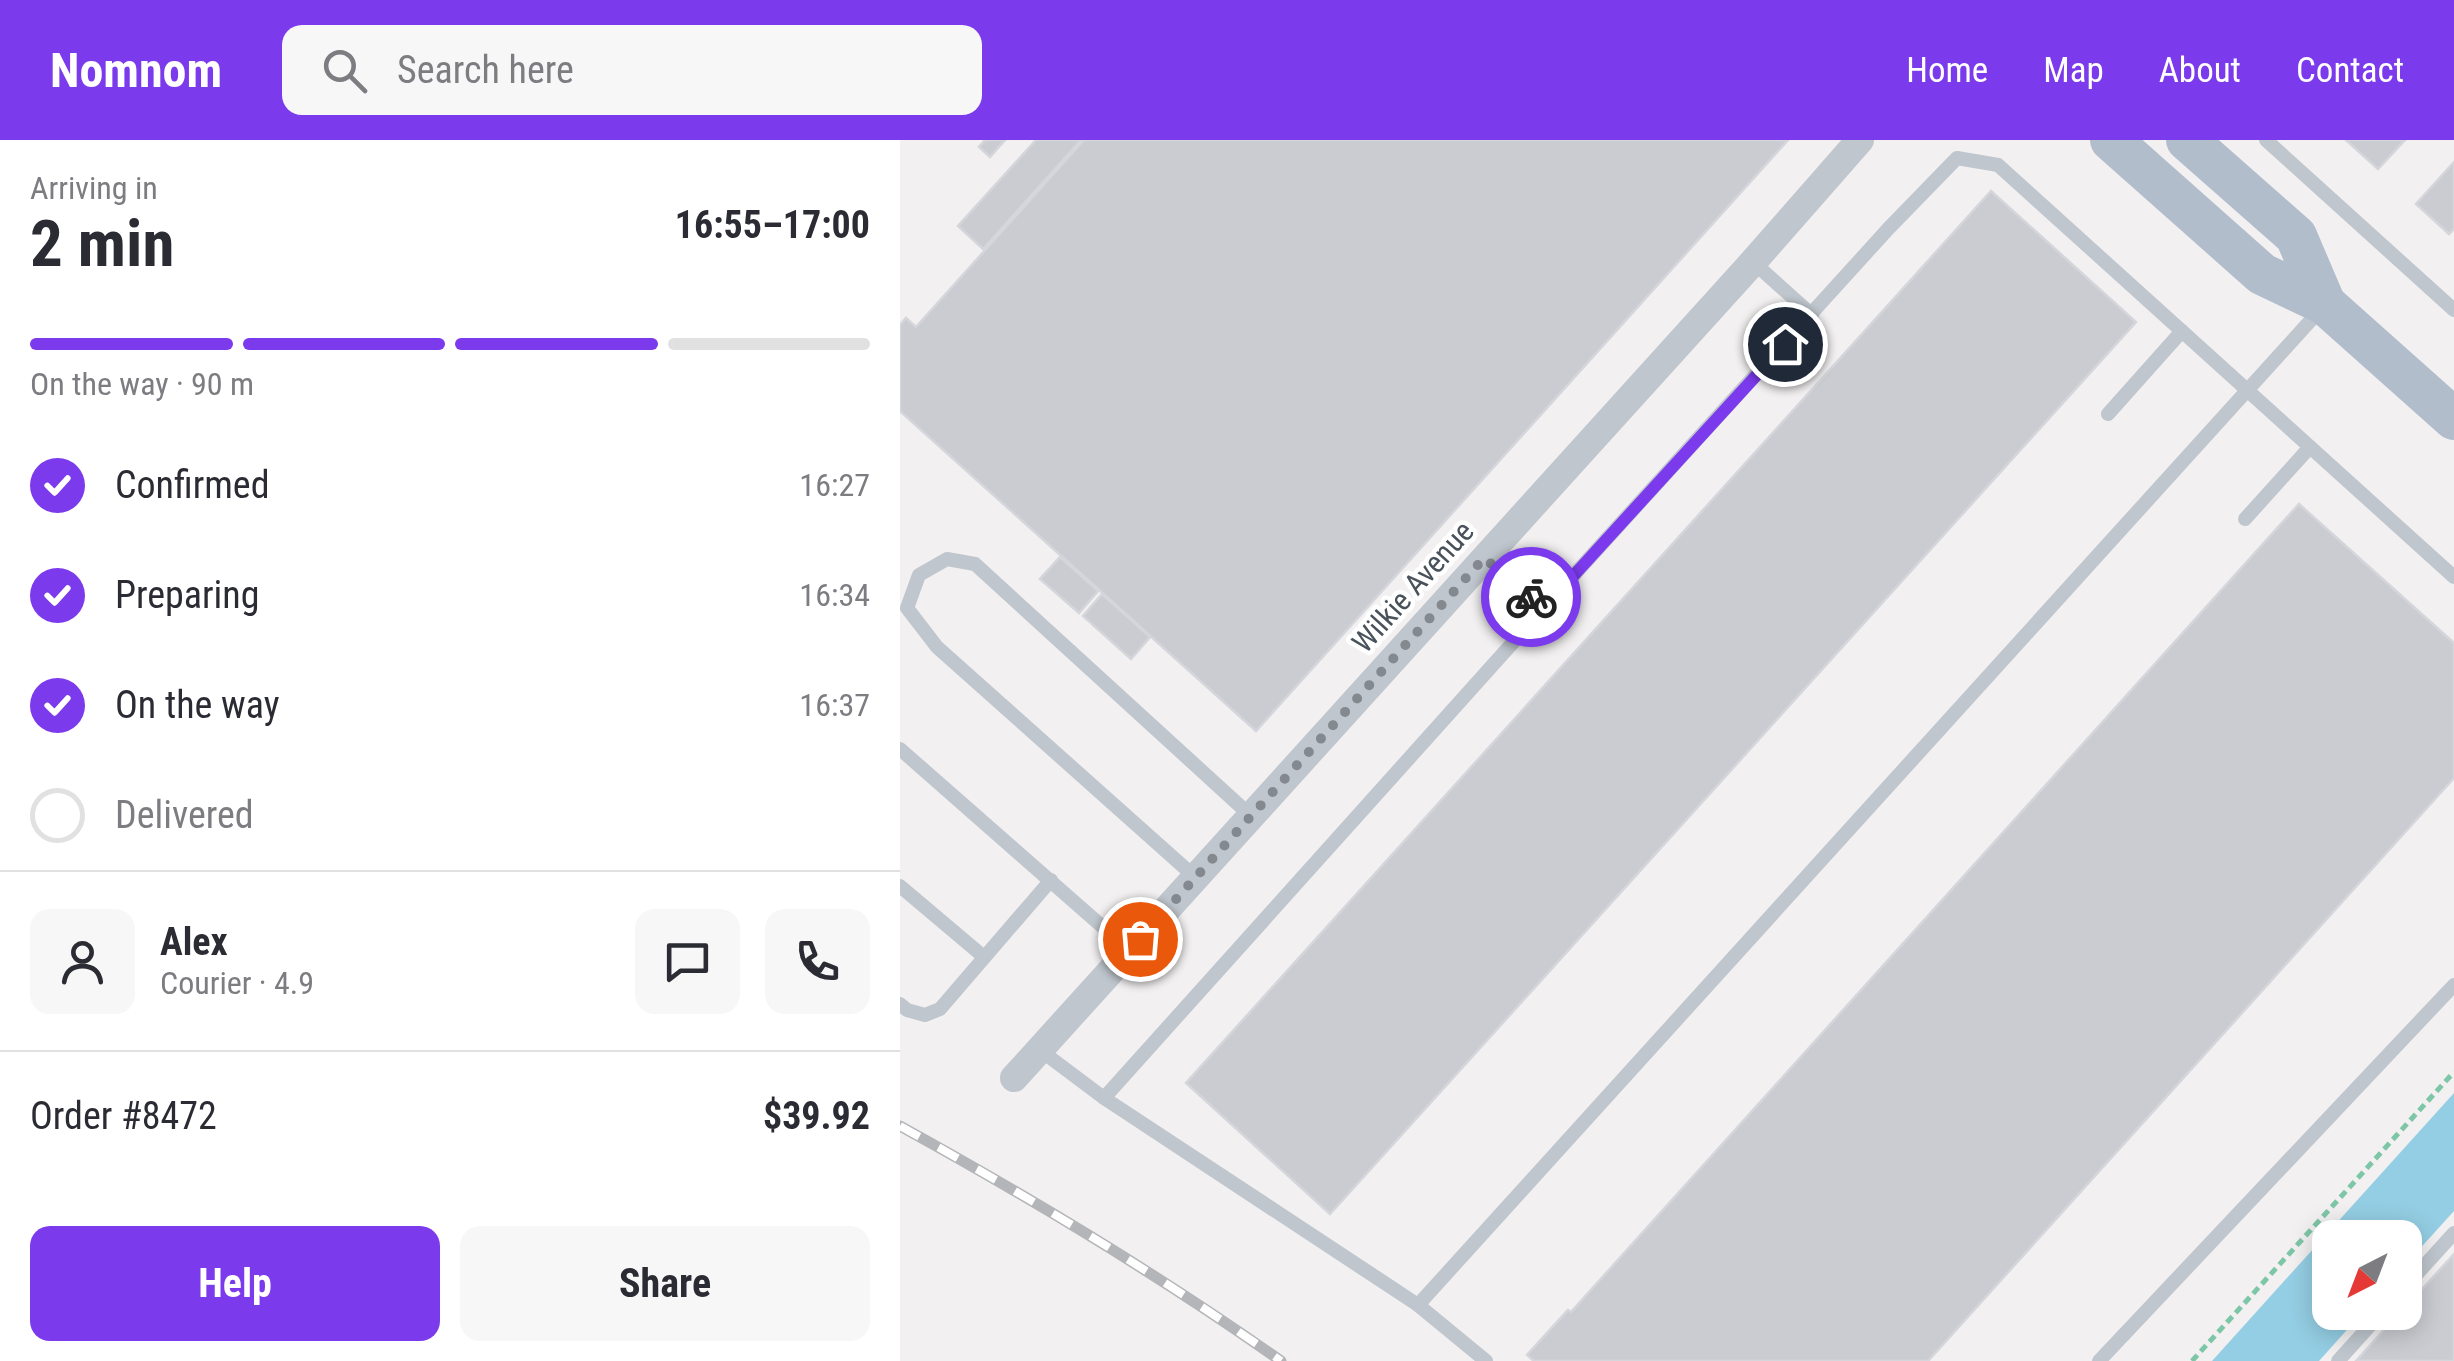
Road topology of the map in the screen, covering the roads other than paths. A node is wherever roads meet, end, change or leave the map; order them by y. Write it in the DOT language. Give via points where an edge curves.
graph roads {
  1 [pos="2111,140"];
  2 [pos="2144,140"];
  3 [pos="2187,140"];
  4 [pos="2266,140"];
  5 [pos="1857,141"];
  6 [pos="1754,262"];
  7 [pos="2325,304"];
  8 [pos="2454,310"];
  9 [pos="1812,314"];
  10 [pos="2182,331"];
  11 [pos="2247,390"];
  12 [pos="2108,414"];
  13 [pos="2454,419"];
  14 [pos="2310,447"];
  15 [pos="2245,518"];
  16 [pos="1484,558"];
  17 [pos="2454,577"];
  18 [pos="1544,608"];
  19 [pos="900,749"];
  20 [pos="1251,816"];
  21 [pos="1196,877"];
  22 [pos="1050,880"];
  23 [pos="900,886"];
  24 [pos="1129,950"];
  25 [pos="984,957"];
  26 [pos="2454,985"];
  27 [pos="900,1004"];
  28 [pos="1040,1050"];
  29 [pos="1014,1078"];
  30 [pos="1104,1098"];
  31 [pos="2454,1233"];
  32 [pos="2422,1268"];
  33 [pos="1418,1305"];
  34 [pos="2366,1330"];
  35 [pos="1486,1361"];
  36 [pos="2099,1361"];
  37 [pos="2338,1361"];
  1 -- 7 [label="main road" via="2262,274"];
  2 -- 7 [label="main road"];
  3 -- 7 [label="main road" via="2296,236"];
  4 -- 8 [label="lane"];
  5 -- 6 [label="street, Wilkie Avenue"];
  6 -- 9 [label="lane"];
  6 -- 16 [label="street, Wilkie Avenue"];
  7 -- 11 [label="lane"];
  7 -- 13 [label="main road"];
  9 -- 10 [label="lane" via="1957,158 1998,165"];
  9 -- 18 [label="lane"];
  10 -- 11 [label="lane"];
  10 -- 12 [label="lane"];
  11 -- 14 [label="lane"];
  11 -- 33 [label="lane"];
  14 -- 15 [label="lane"];
  14 -- 17 [label="lane"];
  16 -- 18 [label="lane"];
  16 -- 20 [label="street, Wilkie Avenue"];
  18 -- 30 [label="lane"];
  19 -- 22 [label="lane"];
  20 -- 21 [label="street, Wilkie Avenue"];
  20 -- 21 [label="lane" via="976,564 946,560 919,575 908,608 937,647"];
  21 -- 24 [label="street, Wilkie Avenue"];
  22 -- 24 [label="lane"];
  22 -- 25 [label="lane"];
  23 -- 25 [label="lane"];
  24 -- 28 [label="street, Wilkie Avenue"];
  25 -- 27 [label="lane" via="940,1008 924,1015"];
  26 -- 36 [label="lane"];
  28 -- 29 [label="street, Wilkie Avenue"];
  28 -- 30 [label="lane"];
  30 -- 33 [label="lane"];
  31 -- 32 [label="lane"];
  33 -- 35 [label="lane"];
  34 -- 37 [label="lane"];
}
